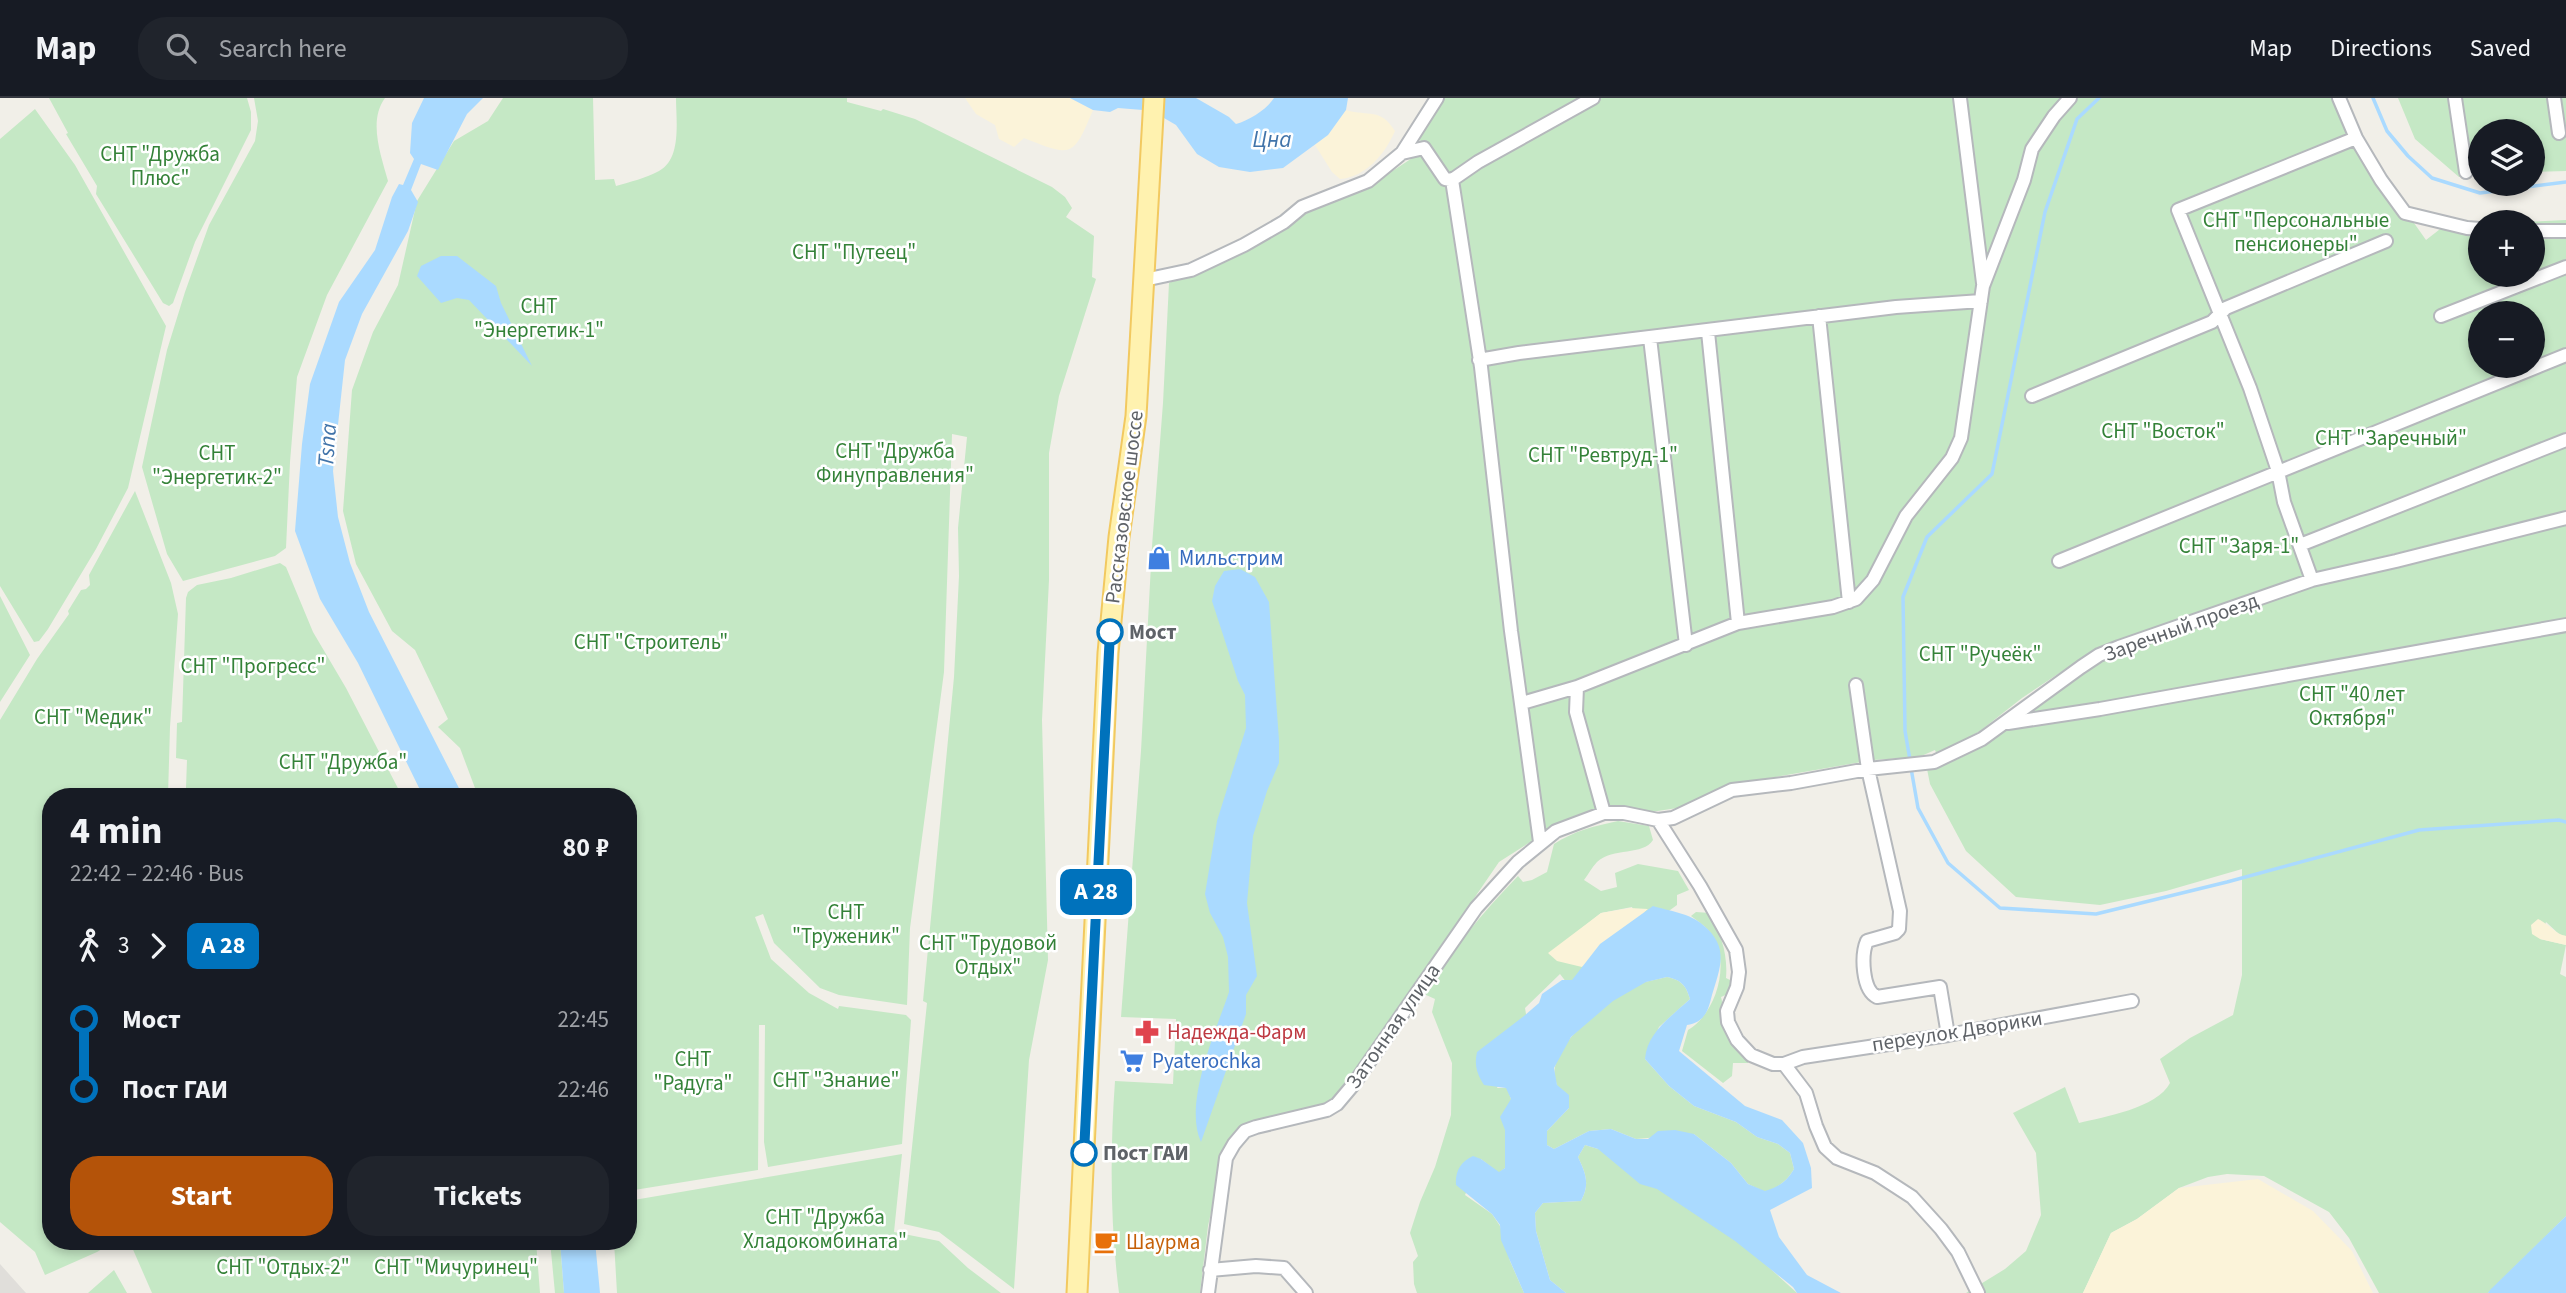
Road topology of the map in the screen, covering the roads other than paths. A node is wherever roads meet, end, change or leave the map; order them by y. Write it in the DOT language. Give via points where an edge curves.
graph roads {
  1 [pos="1154,98"];
  2 [pos="1437,98"];
  3 [pos="1593,98"];
  4 [pos="1960,98"];
  5 [pos="2070,98"];
  6 [pos="2339,98"];
  7 [pos="2455,98"];
  8 [pos="2554,98"];
  9 [pos="2559,133"];
  10 [pos="2356,138"];
  11 [pos="1402,153"];
  12 [pos="2466,172"];
  13 [pos="1452,180"];
  14 [pos="2468,228"];
  15 [pos="2545,231"];
  16 [pos="2566,231"];
  17 [pos="2386,241"];
  18 [pos="2566,267"];
  19 [pos="1144,279"];
  20 [pos="1983,286"];
  21 [pos="1981,301"];
  22 [pos="2220,314"];
  23 [pos="1819,316"];
  24 [pos="2441,316"];
  25 [pos="1708,331"];
  26 [pos="1650,338"];
  27 [pos="2566,355"];
  28 [pos="1479,360"];
  29 [pos="2032,396"];
  30 [pos="2566,440"];
  31 [pos="2278,471"];
  32 [pos="2566,518"];
  33 [pos="2300,545"];
  34 [pos="2059,561"];
  35 [pos="2312,580"];
  36 [pos="1849,602"];
  37 [pos="1738,623"];
  38 [pos="2566,625"];
  39 [pos="1686,645"];
  40 [pos="1856,685"];
  41 [pos="1577,687"];
  42 [pos="1522,703"];
  43 [pos="2005,724"];
  44 [pos="1868,769"];
  45 [pos="1604,813"];
  46 [pos="1658,820"];
  47 [pos="1540,842"];
  48 [pos="2132,1001"];
  49 [pos="1948,1035"];
  50 [pos="1784,1064"];
  51 [pos="1210,1270"];
  52 [pos="1077,1293"];
  53 [pos="1208,1293"];
  54 [pos="1306,1293"];
  55 [pos="1978,1293"];
  1 -- 19 [label="main road, Рассказовское шоссе"];
  2 -- 11 [label="street"];
  3 -- 13 [label="street"];
  4 -- 20 [label="street"];
  5 -- 20 [label="street" via="2032,149"];
  6 -- 10 [label="street"];
  7 -- 12 [label="street"];
  8 -- 9 [label="street"];
  10 -- 14 [label="street" via="2405,213"];
  10 -- 22 [label="street" via="2178,210"];
  11 -- 13 [label="street" via="1424,148 1445,178"];
  11 -- 19 [label="street" via="1368,181 1302,207 1244,246 1191,270"];
  13 -- 28 [label="street"];
  15 -- 16 [label="street"];
  17 -- 22 [label="street" via="2293,278"];
  18 -- 24 [label="street"];
  19 -- 52 [label="main road, Рассказовское шоссе" via="1136,415 1108,653"];
  20 -- 21 [label="street"];
  21 -- 23 [label="street"];
  21 -- 36 [label="street" via="1961,438 1952,458 1906,516 1867,589"];
  22 -- 29 [label="street" via="2212,322"];
  22 -- 31 [label="street"];
  23 -- 25 [label="street"];
  23 -- 36 [label="street"];
  25 -- 26 [label="street"];
  25 -- 37 [label="street"];
  26 -- 28 [label="street"];
  26 -- 39 [label="street"];
  27 -- 31 [label="street"];
  28 -- 42 [label="street"];
  30 -- 33 [label="street"];
  31 -- 33 [label="street"];
  31 -- 34 [label="street"];
  32 -- 35 [label="street, Заречный проезд"];
  33 -- 35 [label="street"];
  35 -- 43 [label="street, Заречный проезд" via="2099,655"];
  36 -- 37 [label="street"];
  37 -- 39 [label="street"];
  38 -- 43 [label="street"];
  39 -- 41 [label="street"];
  40 -- 44 [label="street"];
  41 -- 42 [label="street"];
  41 -- 45 [label="street" via="1576,712"];
  42 -- 47 [label="street"];
  43 -- 44 [label="street, Заречный проезд" via="1934,762"];
  44 -- 46 [label="street, Заречный проезд" via="1732,790 1688,812"];
  44 -- 49 [label="street" via="1900,911 1895,933 1867,941 1863,952 1869,991 1886,996 1940,986"];
  45 -- 46 [label="street, Затонная улица"];
  45 -- 47 [label="street, Затонная улица" via="1566,826"];
  46 -- 50 [label="street" via="1736,950 1740,972 1727,1011 1737,1040 1751,1055"];
  47 -- 51 [label="street, Затонная улица" via="1476,908 1345,1096 1327,1110 1256,1128 1239,1137 1226,1158"];
  48 -- 49 [label="street, переулок Дворики"];
  49 -- 50 [label="street, переулок Дворики" via="1803,1057"];
  50 -- 55 [label="street" via="1806,1093 1825,1147 1837,1158 1875,1173 1912,1197 1958,1252"];
  51 -- 53 [label="street, Затонная улица"];
  51 -- 54 [label="street" via="1284,1268"];
}
